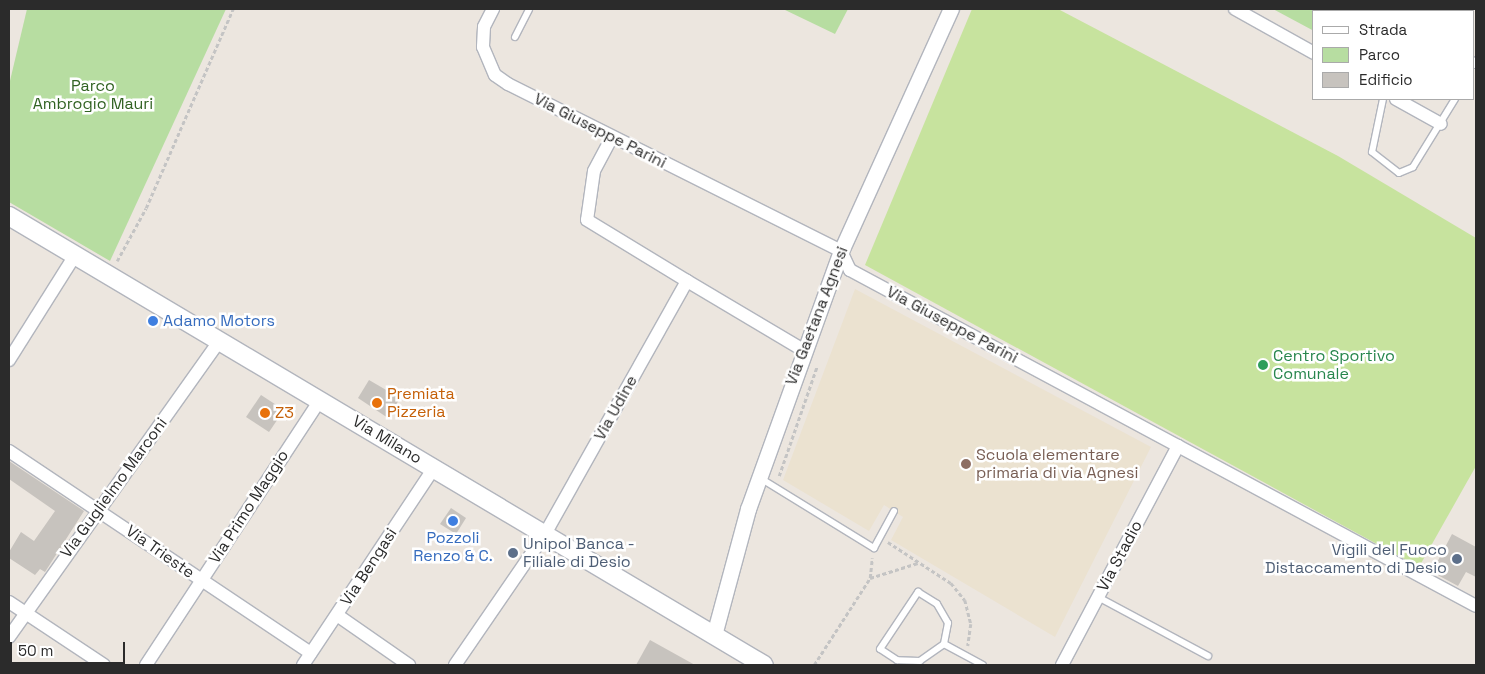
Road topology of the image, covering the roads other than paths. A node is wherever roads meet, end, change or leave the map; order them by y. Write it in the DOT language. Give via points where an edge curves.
graph roads {
  1 [pos="494,9"];
  2 [pos="529,9"];
  3 [pos="951,9"];
  4 [pos="1235,9"];
  5 [pos="515,37"];
  6 [pos="1312,52"];
  7 [pos="1383,100"];
  8 [pos="1398,100"];
  9 [pos="1453,100"];
  10 [pos="1440,124"];
  11 [pos="612,137"];
  12 [pos="9,216"];
  13 [pos="841,251"];
  14 [pos="75,255"];
  15 [pos="688,281"];
  16 [pos="220,340"];
  17 [pos="803,350"];
  18 [pos="9,360"];
  19 [pos="320,400"];
  20 [pos="1178,446"];
  21 [pos="9,451"];
  22 [pos="434,468"];
  23 [pos="759,477"];
  24 [pos="99,509"];
  25 [pos="894,511"];
  26 [pos="545,534"];
  27 [pos="201,581"];
  28 [pos="1098,597"];
  29 [pos="9,602"];
  30 [pos="1476,606"];
  31 [pos="26,613"];
  32 [pos="337,615"];
  33 [pos="714,635"];
  34 [pos="9,637"];
  35 [pos="944,644"];
  36 [pos="311,653"];
  37 [pos="1208,656"];
  38 [pos="104,665"];
  39 [pos="146,665"];
  40 [pos="303,665"];
  41 [pos="409,665"];
  42 [pos="455,665"];
  43 [pos="764,665"];
  44 [pos="983,665"];
  45 [pos="1062,665"];
  1 -- 11 [label="street, Via Giuseppe Parini" via="484,27 483,47 495,75"];
  2 -- 5 [label="lane"];
  3 -- 13 [label="street, Via Gaetana Agnesi"];
  4 -- 6 [label="street"];
  7 -- 10 [label="lane" via="1371,142 1372,152 1389,169 1398,173 1413,168"];
  8 -- 10 [label="street"];
  9 -- 10 [label="lane"];
  11 -- 13 [label="street, Via Giuseppe Parini"];
  11 -- 15 [label="street" via="594,171 587,220"];
  12 -- 14 [label="main road, Via Milano"];
  13 -- 17 [label="street, Via Gaetana Agnesi"];
  13 -- 20 [label="street, Via Giuseppe Parini" via="850,270"];
  14 -- 16 [label="main road, Via Milano"];
  14 -- 18 [label="street"];
  15 -- 17 [label="street"];
  15 -- 26 [label="street, Via Udine"];
  16 -- 19 [label="main road, Via Milano"];
  16 -- 24 [label="street, Via Guglielmo Marconi"];
  17 -- 23 [label="street, Via Gaetana Agnesi"];
  19 -- 22 [label="main road, Via Milano"];
  19 -- 27 [label="street, Via Primo Maggio"];
  20 -- 28 [label="street, Via Stadio"];
  20 -- 30 [label="street, Via Giuseppe Parini"];
  21 -- 24 [label="street, Via Trieste"];
  22 -- 26 [label="main road, Via Milano"];
  22 -- 32 [label="street, Via Bengasi"];
  23 -- 25 [label="lane" via="874,548"];
  23 -- 33 [label="street, Via Gaetana Agnesi"];
  24 -- 27 [label="street, Via Trieste"];
  24 -- 31 [label="street, Via Guglielmo Marconi"];
  26 -- 33 [label="main road, Via Milano"];
  26 -- 42 [label="street, Via Udine"];
  27 -- 36 [label="street, Via Trieste"];
  27 -- 39 [label="street, Via Primo Maggio"];
  28 -- 37 [label="lane"];
  28 -- 45 [label="street, Via Stadio"];
  29 -- 31 [label="street"];
  31 -- 34 [label="street, Via Guglielmo Marconi"];
  31 -- 38 [label="street"];
  32 -- 36 [label="street, Via Bengasi"];
  32 -- 41 [label="street"];
  33 -- 43 [label="main road, Via Milano"];
  35 -- 35 [label="lane" via="948,623 937,604 918,592 880,649 897,660 920,661"];
  35 -- 44 [label="lane"];
  36 -- 40 [label="street, Via Bengasi"];
}
